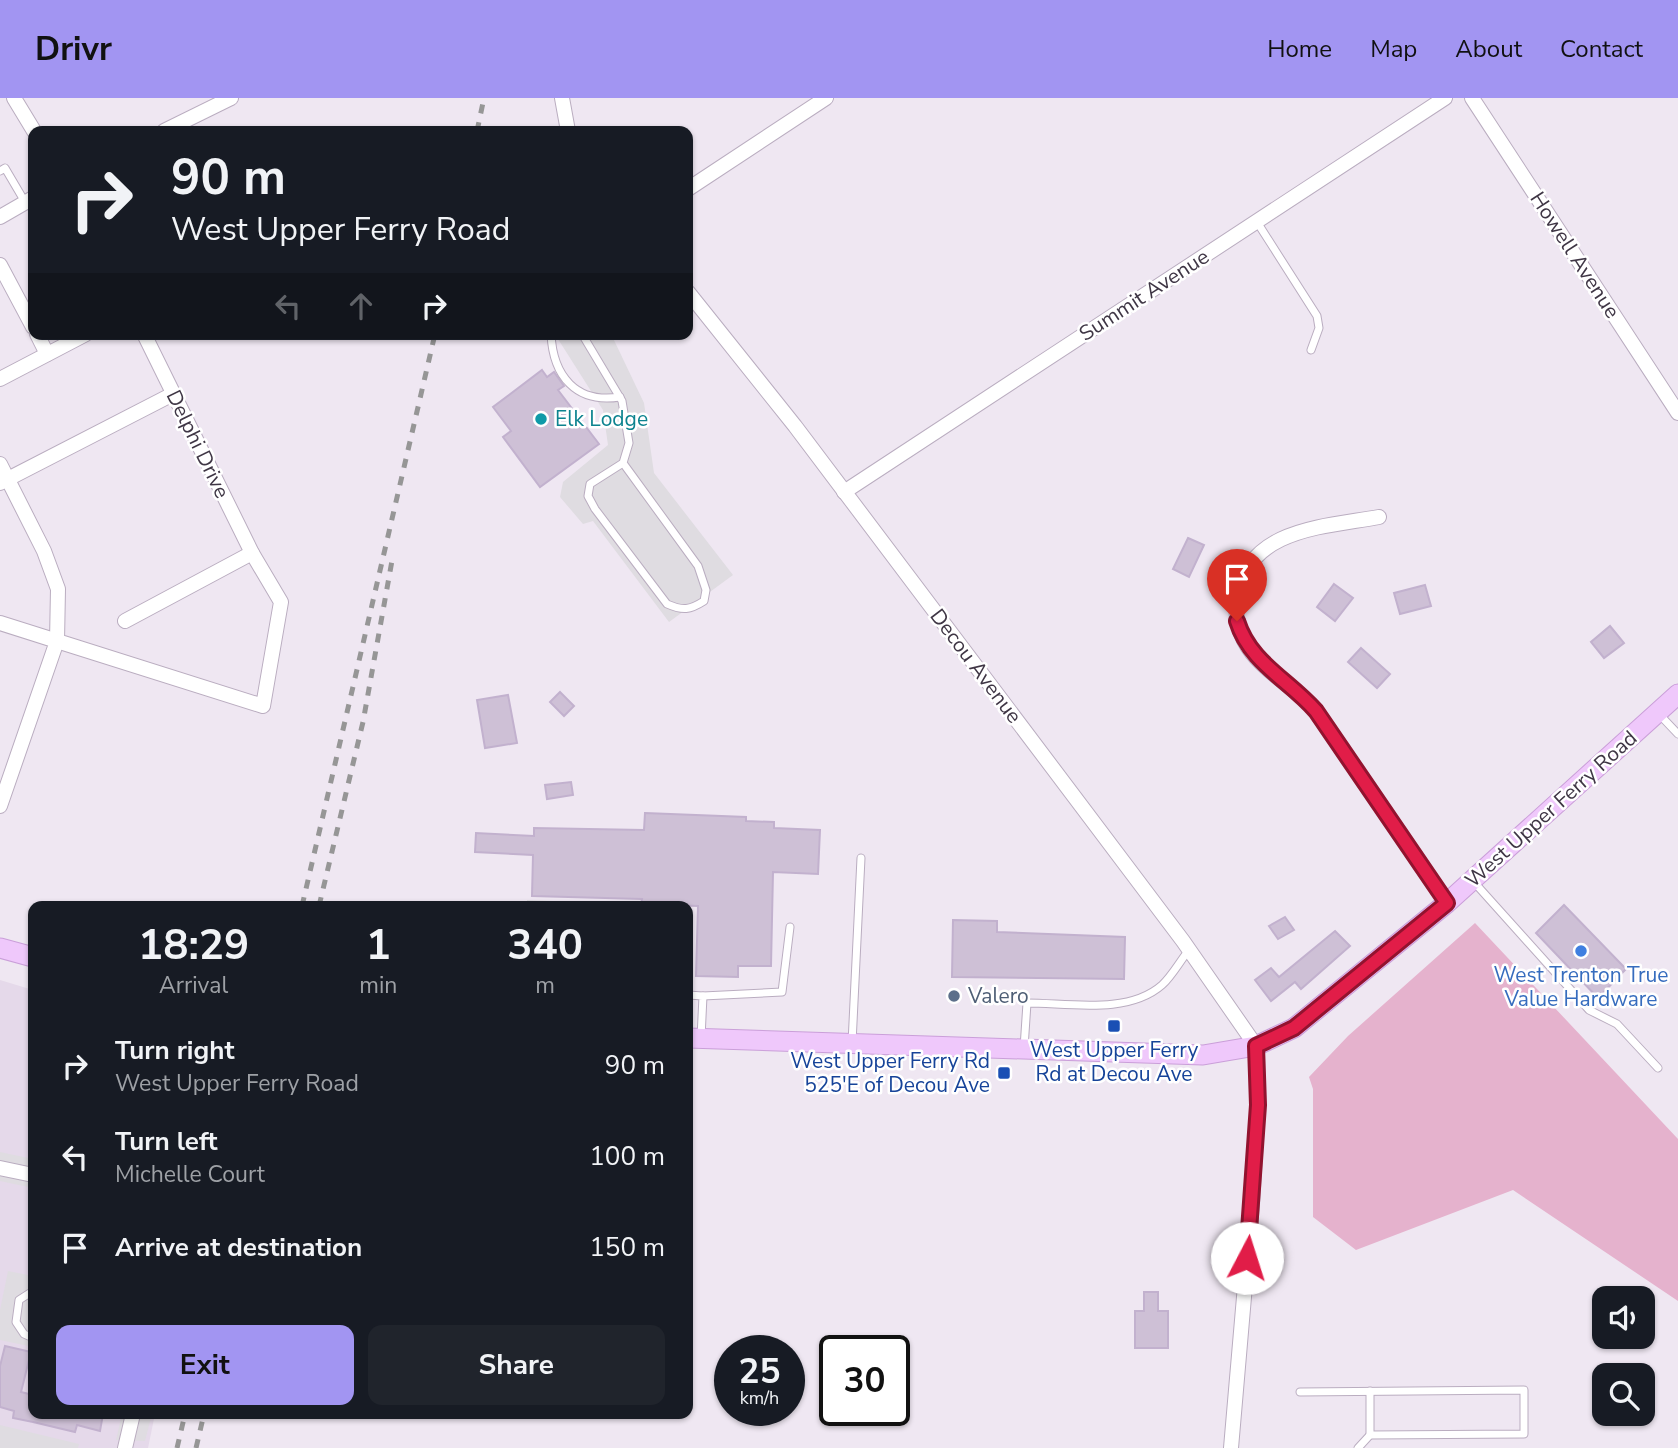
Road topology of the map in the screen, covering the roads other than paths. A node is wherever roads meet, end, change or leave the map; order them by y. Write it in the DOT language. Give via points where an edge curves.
graph roads {
  1 [pos="14,98"];
  2 [pos="231,98"];
  3 [pos="562,98"];
  4 [pos="826,98"];
  5 [pos="1445,98"];
  6 [pos="1472,98"];
  7 [pos="31,126"];
  8 [pos="174,126"];
  9 [pos="567,126"];
  10 [pos="0,171"];
  11 [pos="693,186"];
  12 [pos="28,199"];
  13 [pos="28,201"];
  14 [pos="0,217"];
  15 [pos="1256,221"];
  16 [pos="0,265"];
  17 [pos="693,298"];
  18 [pos="28,318"];
  19 [pos="40,340"];
  20 [pos="74,340"];
  21 [pos="147,340"];
  22 [pos="552,340"];
  23 [pos="586,340"];
  24 [pos="1311,350"];
  25 [pos="47,354"];
  26 [pos="0,379"];
  27 [pos="173,394"];
  28 [pos="620,397"];
  29 [pos="1678,412"];
  30 [pos="623,463"];
  31 [pos="0,464"];
  32 [pos="4,481"];
  33 [pos="844,492"];
  34 [pos="1380,517"];
  35 [pos="252,553"];
  36 [pos="125,621"];
  37 [pos="0,623"];
  38 [pos="57,641"];
  39 [pos="1678,694"];
  40 [pos="1657,712"];
  41 [pos="1678,734"];
  42 [pos="0,806"];
  43 [pos="861,858"];
  44 [pos="1473,880"];
  45 [pos="1447,903"];
  46 [pos="790,927"];
  47 [pos="0,948"];
  48 [pos="1189,950"];
  49 [pos="28,956"];
  50 [pos="693,995"];
  51 [pos="703,996"];
  52 [pos="694,1038"];
  53 [pos="852,1043"];
  54 [pos="1256,1046"];
  55 [pos="1024,1049"];
  56 [pos="1658,1068"];
  57 [pos="0,1168"];
  58 [pos="28,1174"];
  59 [pos="28,1294"];
  60 [pos="28,1336"];
  61 [pos="1370,1391"];
  62 [pos="1300,1392"];
  63 [pos="132,1419"];
  64 [pos="1370,1435"];
  65 [pos="125,1448"];
  66 [pos="1231,1448"];
  67 [pos="1358,1448"];
  1 -- 7 [label="street"];
  2 -- 8 [label="street"];
  3 -- 9 [label="street"];
  4 -- 11 [label="street"];
  5 -- 15 [label="street, Summit Avenue"];
  6 -- 29 [label="street, Howell Avenue"];
  10 -- 12 [label="lane" via="5,168"];
  13 -- 14 [label="street"];
  15 -- 24 [label="lane" via="1317,316 1319,328"];
  15 -- 33 [label="street, Summit Avenue"];
  16 -- 18 [label="street"];
  17 -- 33 [label="street, Decou Avenue"];
  19 -- 25 [label="street"];
  20 -- 25 [label="street"];
  21 -- 27 [label="street, Delphi Drive"];
  22 -- 28 [label="lane" via="555,363 571,385 585,396 601,400"];
  23 -- 28 [label="lane"];
  25 -- 26 [label="street"];
  27 -- 32 [label="street"];
  27 -- 35 [label="street, Delphi Drive"];
  28 -- 30 [label="lane" via="629,443"];
  30 -- 30 [label="lane" via="698,566 706,590 704,601 693,608 681,610 667,604 588,496 590,484"];
  31 -- 32 [label="street"];
  32 -- 38 [label="street" via="44,551 58,589"];
  33 -- 48 [label="street, Decou Avenue"];
  34 -- 45 [label="street" via="1300,531 1269,544 1242,578 1237,621 1262,665 1300,692 1316,711"];
  35 -- 36 [label="street"];
  35 -- 38 [label="street, Delphi Drive" via="281,602 263,706"];
  37 -- 38 [label="street"];
  38 -- 42 [label="street"];
  39 -- 40 [label="main road, West Upper Ferry Road"];
  40 -- 41 [label="lane"];
  40 -- 44 [label="main road, West Upper Ferry Road"];
  43 -- 53 [label="lane"];
  44 -- 45 [label="main road, West Upper Ferry Road"];
  44 -- 56 [label="lane" via="1589,1010 1617,1024"];
  45 -- 54 [label="main road, West Upper Ferry Road" via="1294,1028"];
  46 -- 51 [label="lane" via="782,992"];
  47 -- 49 [label="main road"];
  48 -- 54 [label="street, Decou Avenue"];
  48 -- 55 [label="lane" via="1161,986 1133,999 1115,1004 1027,1003"];
  50 -- 51 [label="lane"];
  51 -- 52 [label="lane"];
  52 -- 53 [label="main road, West Upper Ferry Road"];
  53 -- 55 [label="main road, West Upper Ferry Road"];
  54 -- 55 [label="main road, West Upper Ferry Road" via="1203,1055"];
  54 -- 66 [label="street" via="1258,1105"];
  57 -- 58 [label="street"];
  59 -- 60 [label="lane" via="19,1300 16,1322"];
  61 -- 62 [label="lane"];
  61 -- 64 [label="lane"];
  61 -- 64 [label="lane" via="1524,1390 1524,1434"];
  63 -- 65 [label="street"];
  64 -- 67 [label="lane"];
}
